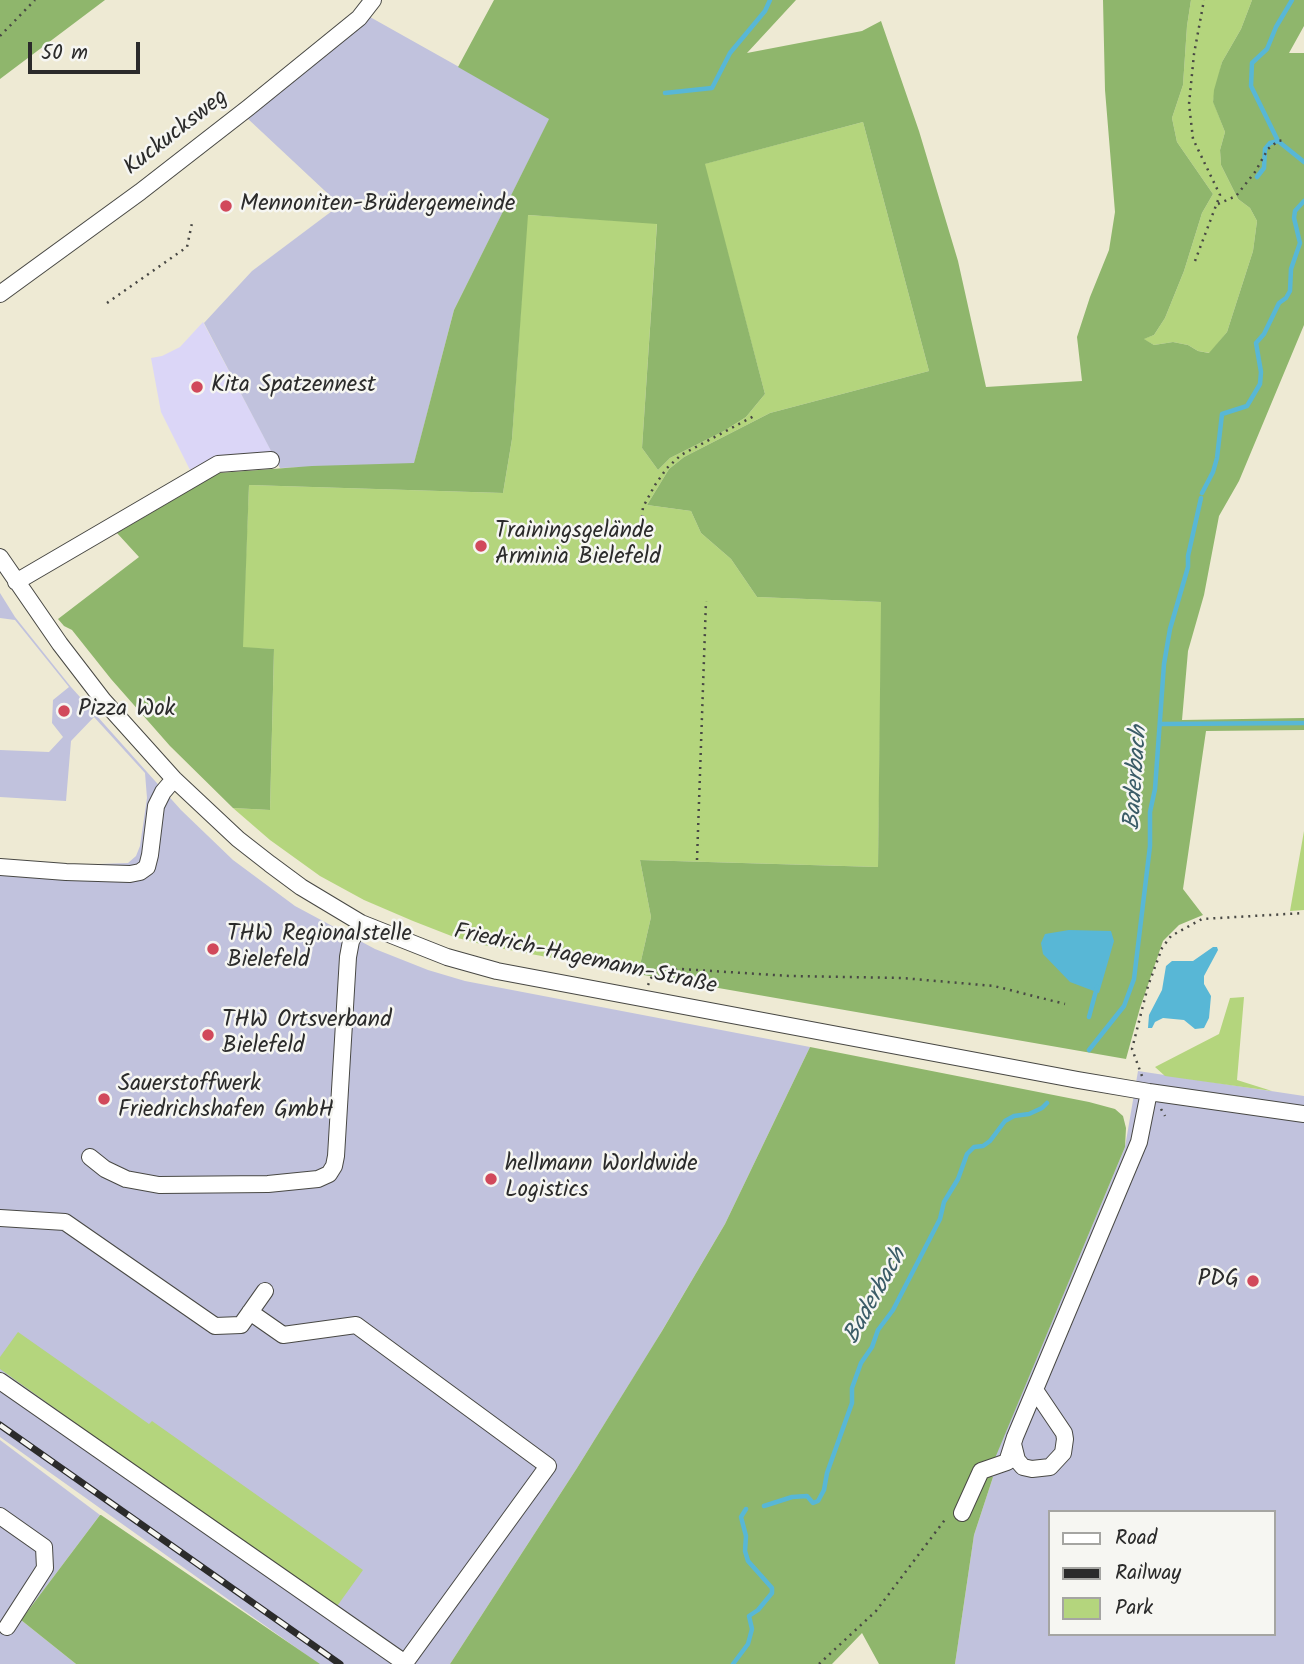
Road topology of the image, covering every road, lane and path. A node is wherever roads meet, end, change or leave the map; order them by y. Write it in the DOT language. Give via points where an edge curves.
graph roads {
  1 [pos="35,0"];
  2 [pos="373,0"];
  3 [pos="1204,0"];
  4 [pos="0,36"];
  5 [pos="1286,140"];
  6 [pos="1216,205"];
  7 [pos="192,223"];
  8 [pos="1195,261"];
  9 [pos="0,294"];
  10 [pos="107,303"];
  11 [pos="754,416"];
  12 [pos="271,460"];
  13 [pos="642,517"];
  14 [pos="0,558"];
  15 [pos="16,582"];
  16 [pos="706,601"];
  17 [pos="174,779"];
  18 [pos="697,860"];
  19 [pos="0,867"];
  20 [pos="1304,914"];
  21 [pos="360,923"];
  22 [pos="646,998"];
  23 [pos="1065,1004"];
  24 [pos="1149,1092"];
  25 [pos="1304,1114"];
  26 [pos="90,1157"];
  27 [pos="0,1218"];
  28 [pos="265,1291"];
  29 [pos="250,1312"];
  30 [pos="0,1381"];
  31 [pos="1035,1390"];
  32 [pos="1013,1444"];
  33 [pos="962,1513"];
  34 [pos="0,1516"];
  35 [pos="6,1627"];
  36 [pos="819,1664"];
  1 -- 4 [label="path"];
  2 -- 9 [label="street, Kuckucksweg" via="359,18 233,120"];
  3 -- 6 [label="path" via="1189,104 1193,139 1220,195"];
  5 -- 6 [label="path" via="1268,149 1236,196"];
  6 -- 8 [label="path"];
  7 -- 10 [label="path" via="187,247"];
  11 -- 13 [label="path" via="681,455 655,485"];
  12 -- 15 [label="street" via="218,464"];
  14 -- 15 [label="street, Friedrich-Hagemann-Straße"];
  15 -- 17 [label="street, Friedrich-Hagemann-Straße" via="103,700"];
  16 -- 18 [label="path"];
  17 -- 19 [label="street" via="156,806 150,855 140,872"];
  17 -- 21 [label="street, Friedrich-Hagemann-Straße" via="270,864"];
  20 -- 24 [label="path" via="1202,919 1171,936 1161,948 1132,1049"];
  21 -- 22 [label="street, Friedrich-Hagemann-Straße" via="472,964"];
  21 -- 26 [label="street" via="348,957 336,1156 328,1174 268,1184 159,1185 126,1179"];
  22 -- 23 [label="path" via="653,974 681,968 994,986"];
  22 -- 24 [label="street, Friedrich-Hagemann-Straße"];
  24 -- 25 [label="street, Friedrich-Hagemann-Straße"];
  24 -- 31 [label="street" via="1139,1142"];
  27 -- 29 [label="street" via="65,1222 215,1326 241,1325"];
  28 -- 29 [label="street"];
  29 -- 30 [label="street" via="282,1335 356,1325 548,1466 405,1663"];
  31 -- 32 [label="street"];
  31 -- 32 [label="street" via="1064,1433 1063,1453 1050,1467 1032,1469 1017,1460"];
  32 -- 33 [label="street" via="1007,1462 981,1471"];
  33 -- 36 [label="path" via="951,1512 876,1611"];
  34 -- 35 [label="street" via="44,1547 45,1567"];
}
